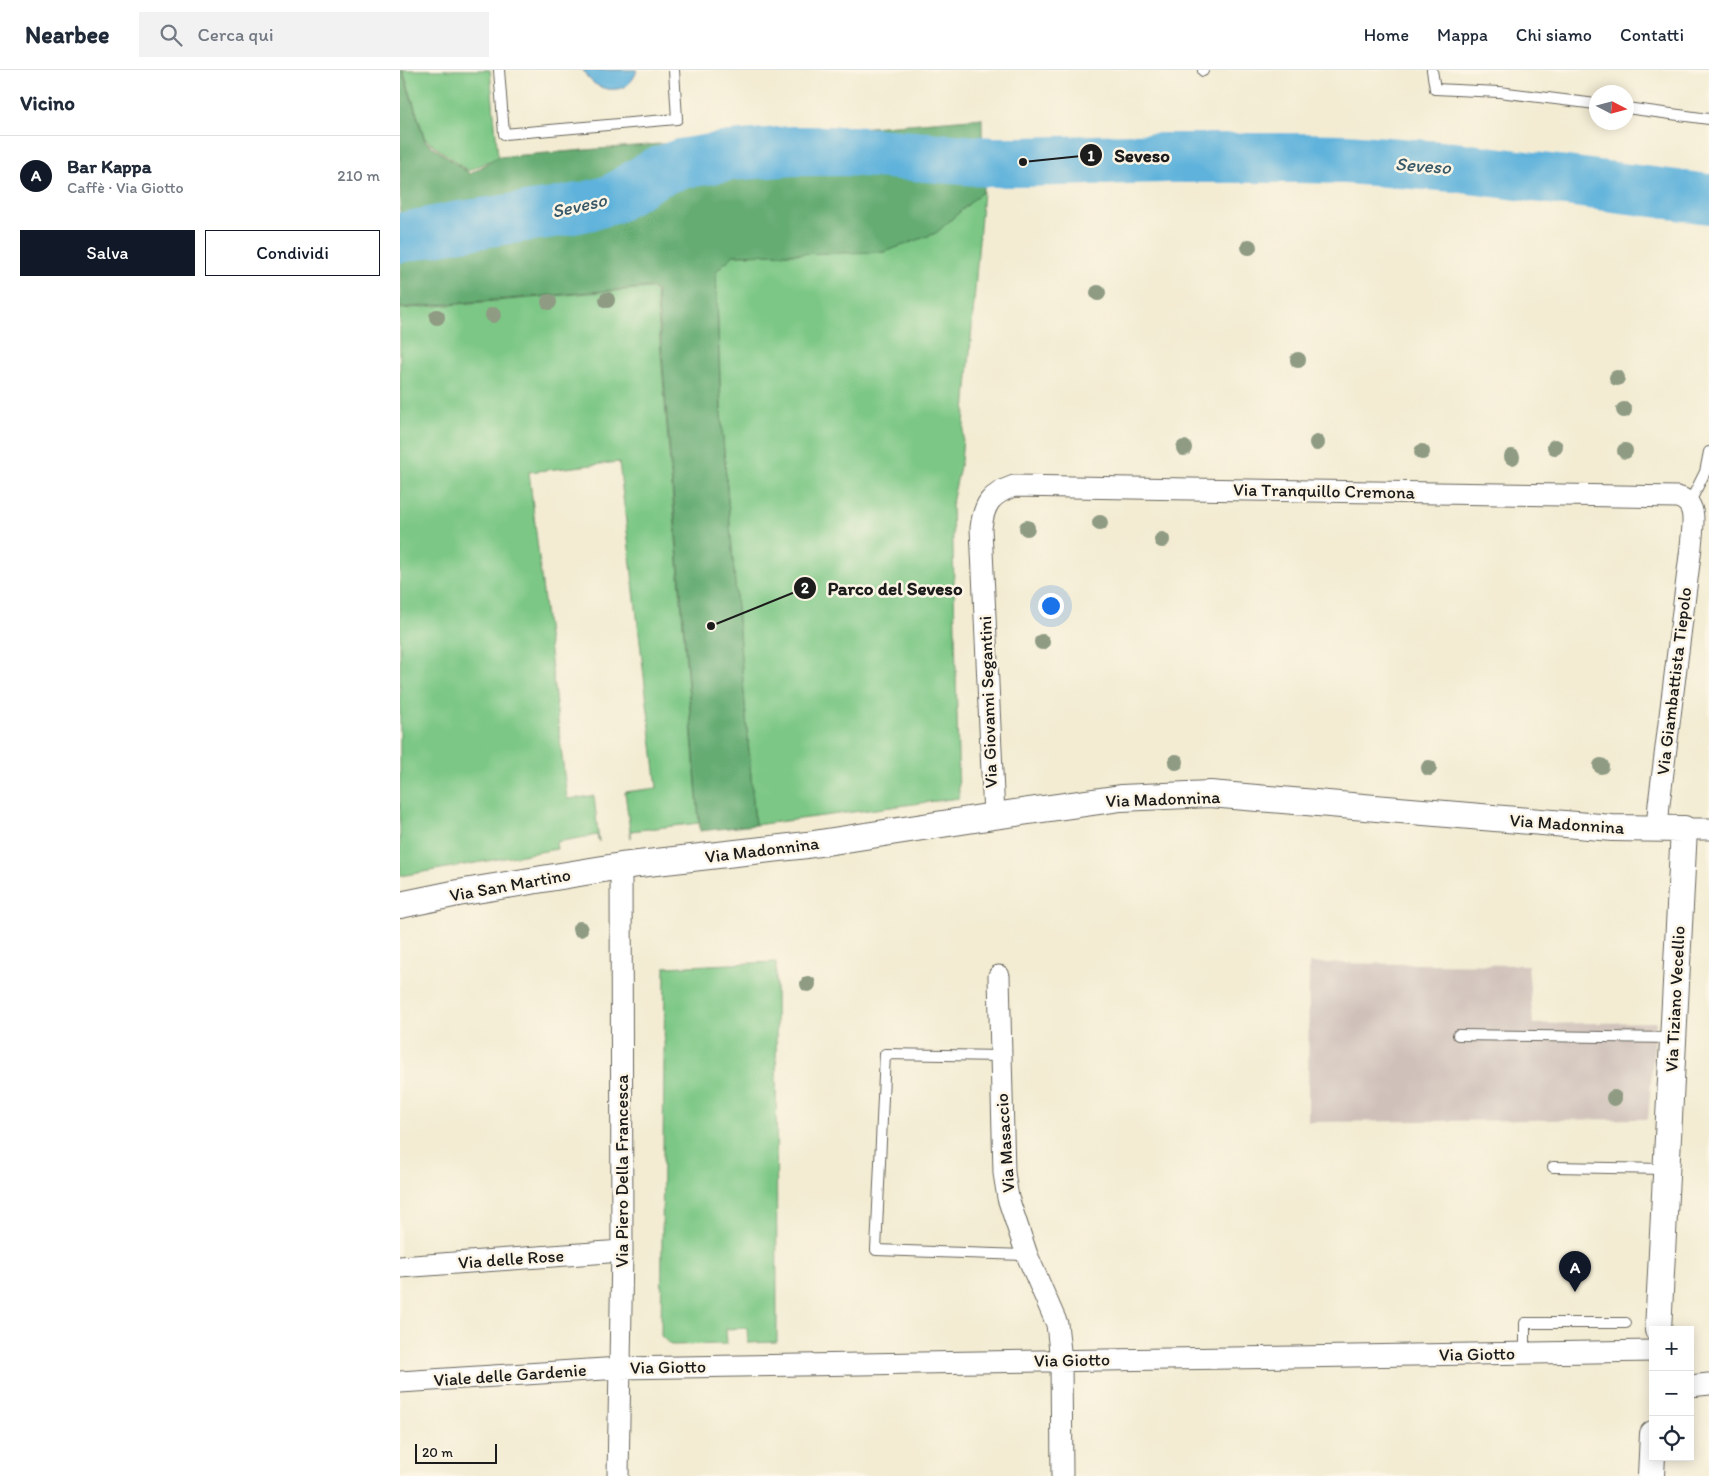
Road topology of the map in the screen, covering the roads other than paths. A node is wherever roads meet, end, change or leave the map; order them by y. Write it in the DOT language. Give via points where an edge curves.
graph roads {
  1 [pos="499,70"];
  2 [pos="674,70"];
  3 [pos="1432,70"];
  4 [pos="1589,103"];
  5 [pos="1634,109"];
  6 [pos="1709,119"];
  7 [pos="1709,452"];
  8 [pos="1689,504"];
  9 [pos="981,528"];
  10 [pos="1700,546"];
  11 [pos="994,816"];
  12 [pos="1657,829"];
  13 [pos="1697,829"];
  14 [pos="621,866"];
  15 [pos="400,905"];
  16 [pos="999,976"];
  17 [pos="1458,1035"];
  18 [pos="1673,1038"];
  19 [pos="1001,1056"];
  20 [pos="1553,1167"];
  21 [pos="1667,1169"];
  22 [pos="622,1251"];
  23 [pos="1027,1254"];
  24 [pos="400,1267"];
  25 [pos="1626,1323"];
  26 [pos="1658,1326"];
  27 [pos="1649,1352"];
  28 [pos="1525,1353"];
  29 [pos="1061,1360"];
  30 [pos="620,1368"];
  31 [pos="400,1382"];
  32 [pos="1709,1384"];
  33 [pos="1694,1386"];
  34 [pos="1652,1461"];
  35 [pos="618,1476"];
  36 [pos="1062,1476"];
  37 [pos="1651,1476"];
  1 -- 2 [label="lane" via="504,134 678,119"];
  3 -- 4 [label="lane" via="1435,89 1499,92"];
  5 -- 6 [label="lane"];
  7 -- 8 [label="lane" via="1705,472"];
  8 -- 9 [label="street, Via Tranquillo Cremona" via="1677,497 1014,486 1000,491 989,502 983,512"];
  8 -- 10 [label="street, Via Giambattista Tiepolo"];
  9 -- 11 [label="street, Via Giovanni Segantini"];
  10 -- 12 [label="street, Via Giambattista Tiepolo"];
  11 -- 12 [label="street, Via Madonnina" via="1121,798 1210,794 1612,828"];
  11 -- 14 [label="street, Via Madonnina" via="807,845"];
  12 -- 13 [label="street, Via Madonnina"];
  13 -- 18 [label="street, Via Tiziano Vecellio"];
  14 -- 15 [label="street, Via San Martino"];
  14 -- 22 [label="street, Via Piero Della Francesca"];
  16 -- 19 [label="street, Via Masaccio"];
  17 -- 18 [label="lane"];
  18 -- 21 [label="street, Via Tiziano Vecellio"];
  19 -- 23 [label="street, Via Masaccio" via="1004,1173 1008,1198"];
  19 -- 23 [label="lane" via="885,1054 876,1250"];
  20 -- 21 [label="lane"];
  21 -- 26 [label="street, Via Tiziano Vecellio"];
  22 -- 24 [label="street, Via delle Rose"];
  22 -- 30 [label="street, Via Piero Della Francesca"];
  23 -- 29 [label="street, Via Masaccio" via="1057,1324"];
  25 -- 28 [label="lane, Via Giotto" via="1525,1324"];
  27 -- 28 [label="street, Via Giotto"];
  28 -- 29 [label="street, Via Giotto"];
  29 -- 30 [label="street, Via Giotto"];
  29 -- 36 [label="street, Via Masaccio"];
  30 -- 31 [label="street, Viale delle Gardenie"];
  30 -- 35 [label="street, Via Piero Della Francesca"];
  32 -- 33 [label="street"];
  34 -- 37 [label="street"];
}
